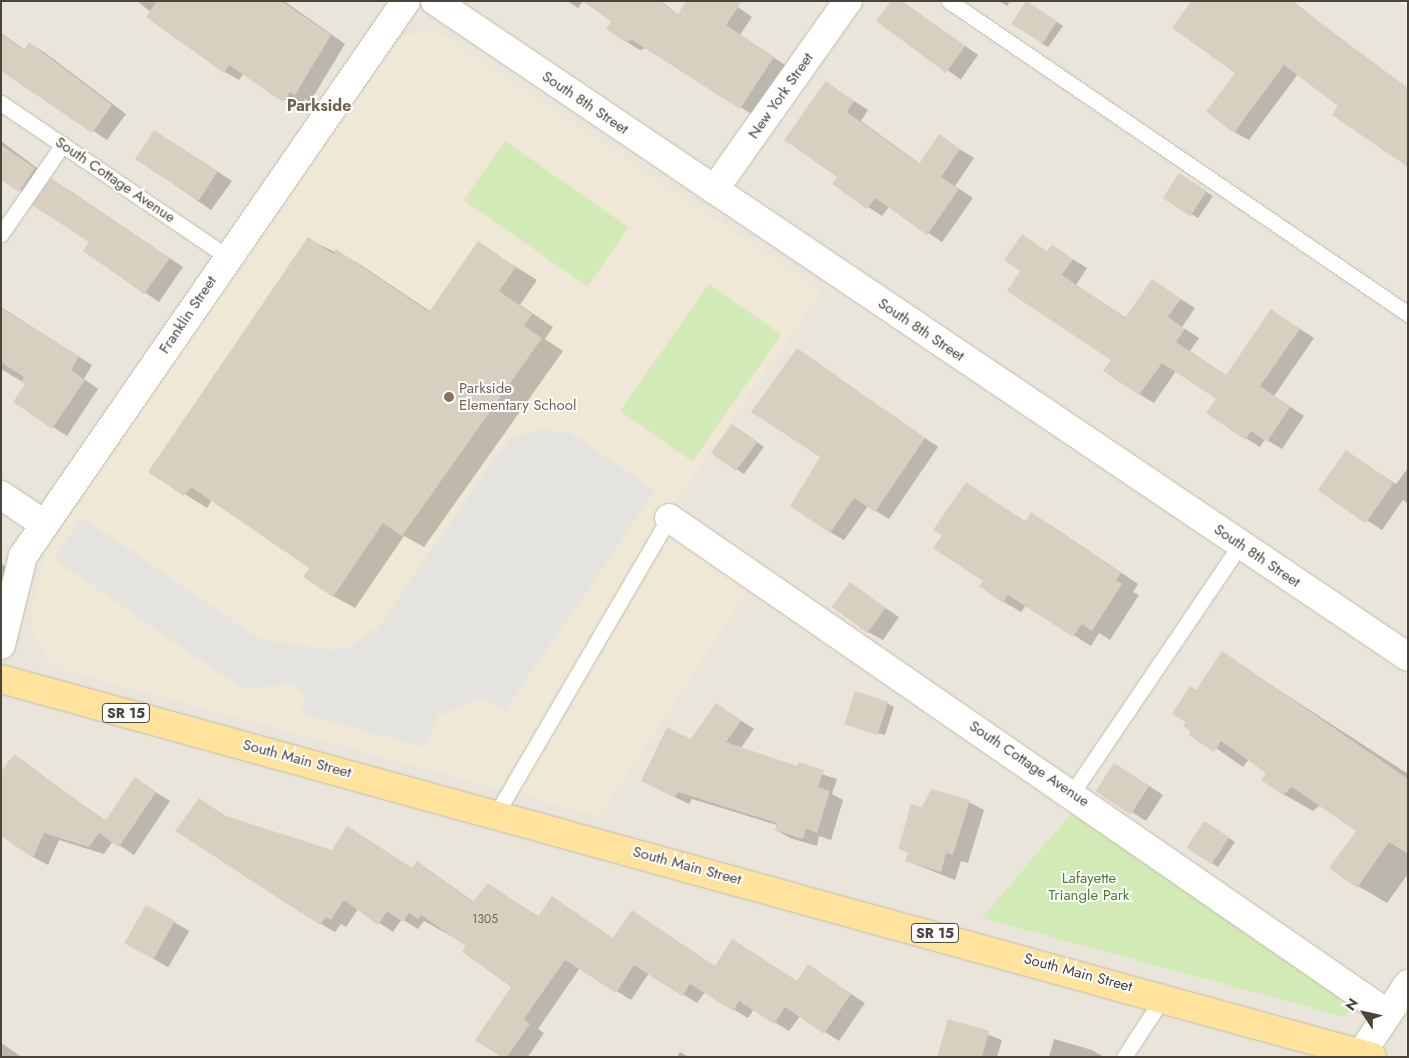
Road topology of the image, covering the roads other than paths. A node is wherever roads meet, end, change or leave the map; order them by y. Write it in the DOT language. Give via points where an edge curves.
graph roads {
  1 [pos="406,1"];
  2 [pos="435,1"];
  3 [pos="848,1"];
  4 [pos="948,1"];
  5 [pos="1,103"];
  6 [pos="63,144"];
  7 [pos="714,190"];
  8 [pos="1,234"];
  9 [pos="228,257"];
  10 [pos="1408,314"];
  11 [pos="1,495"];
  12 [pos="668,518"];
  13 [pos="44,524"];
  14 [pos="1240,544"];
  15 [pos="1,645"];
  16 [pos="1408,657"];
  17 [pos="1,679"];
  18 [pos="1072,793"];
  19 [pos="496,814"];
  20 [pos="1408,984"];
  21 [pos="1164,996"];
  22 [pos="1388,1014"];
  23 [pos="1364,1055"];
  24 [pos="1124,1057"];
  1 -- 9 [label="street, Franklin Street"];
  2 -- 7 [label="street, South 8th Street"];
  3 -- 7 [label="street, New York Street"];
  4 -- 10 [label="lane"];
  5 -- 6 [label="lane, South Cottage Avenue"];
  6 -- 8 [label="lane"];
  6 -- 9 [label="lane, South Cottage Avenue"];
  7 -- 14 [label="street, South 8th Street"];
  9 -- 13 [label="street, Franklin Street"];
  11 -- 13 [label="street"];
  12 -- 18 [label="street, South Cottage Avenue"];
  12 -- 19 [label="lane"];
  13 -- 15 [label="street, Franklin Street" via="23,556"];
  14 -- 16 [label="street, South 8th Street"];
  14 -- 18 [label="lane"];
  17 -- 19 [label="main road, South Main Street / SR 15"];
  18 -- 22 [label="street, South Cottage Avenue"];
  19 -- 21 [label="main road, South Main Street / SR 15"];
  20 -- 22 [label="street"];
  21 -- 23 [label="main road, South Main Street / SR 15"];
  21 -- 24 [label="lane"];
  22 -- 23 [label="street"];
}
